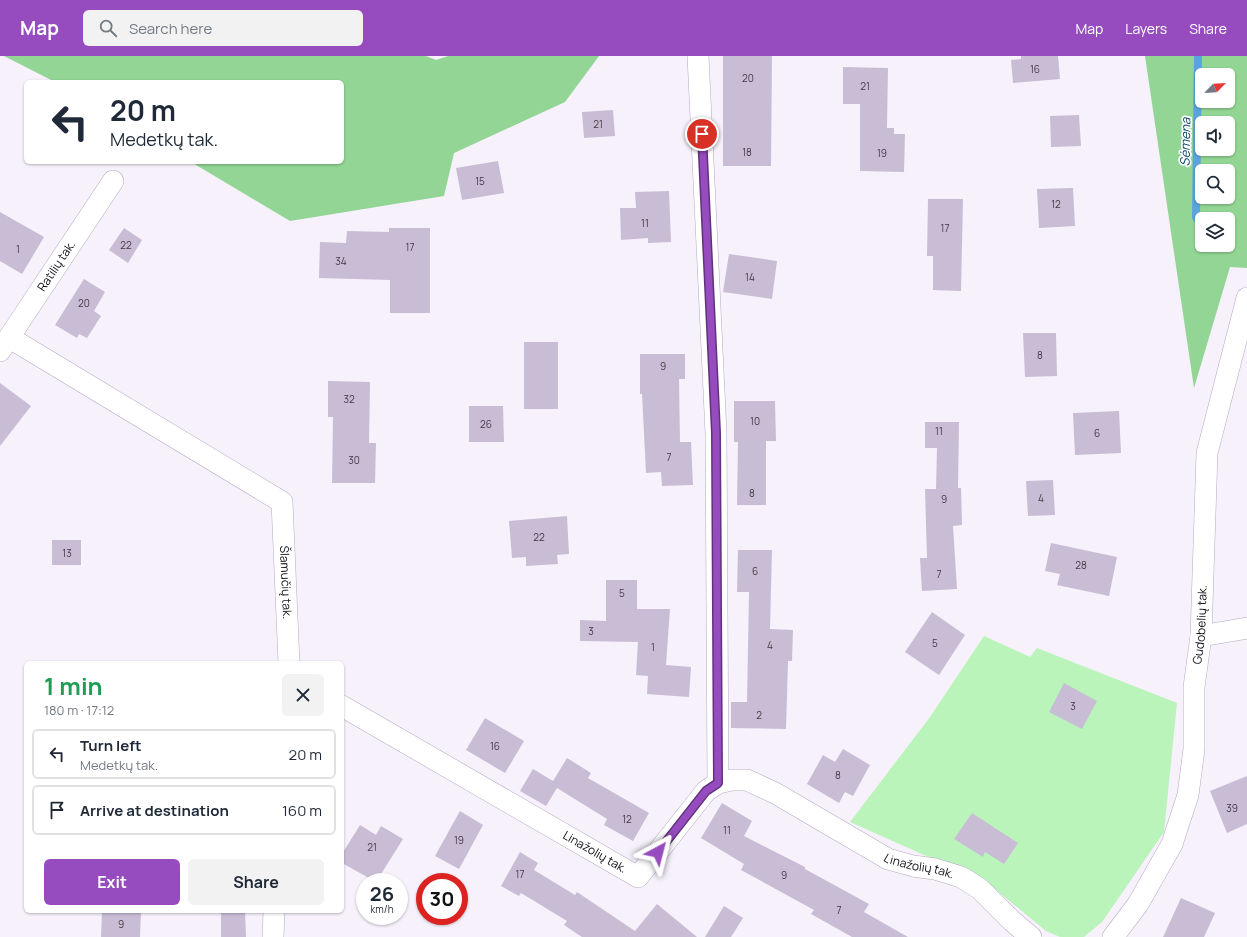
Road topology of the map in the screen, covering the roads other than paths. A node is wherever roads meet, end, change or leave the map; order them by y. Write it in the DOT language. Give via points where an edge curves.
graph roads {
  1 [pos="698,56"];
  2 [pos="113,181"];
  3 [pos="1247,298"];
  4 [pos="5,344"];
  5 [pos="1247,628"];
  6 [pos="1201,636"];
  7 [pos="289,661"];
  8 [pos="344,707"];
  9 [pos="718,783"];
  10 [pos="274,913"];
  11 [pos="273,937"];
  12 [pos="1031,937"];
  13 [pos="1112,937"];
  1 -- 9 [label="street" via="716,433"];
  2 -- 4 [label="street, Ratilių tak."];
  3 -- 6 [label="street, Gudobelių tak." via="1207,453"];
  4 -- 7 [label="street, Šlamučių tak." via="282,502"];
  5 -- 6 [label="street"];
  6 -- 13 [label="street, Gudobelių tak." via="1194,687 1194,748 1188,795 1172,844 1138,904"];
  8 -- 9 [label="street, Linažolių tak." via="638,877 706,791"];
  9 -- 12 [label="street, Linažolių tak." via="747,780 775,793 888,859 961,877 980,889"];
  10 -- 11 [label="street"];
}
